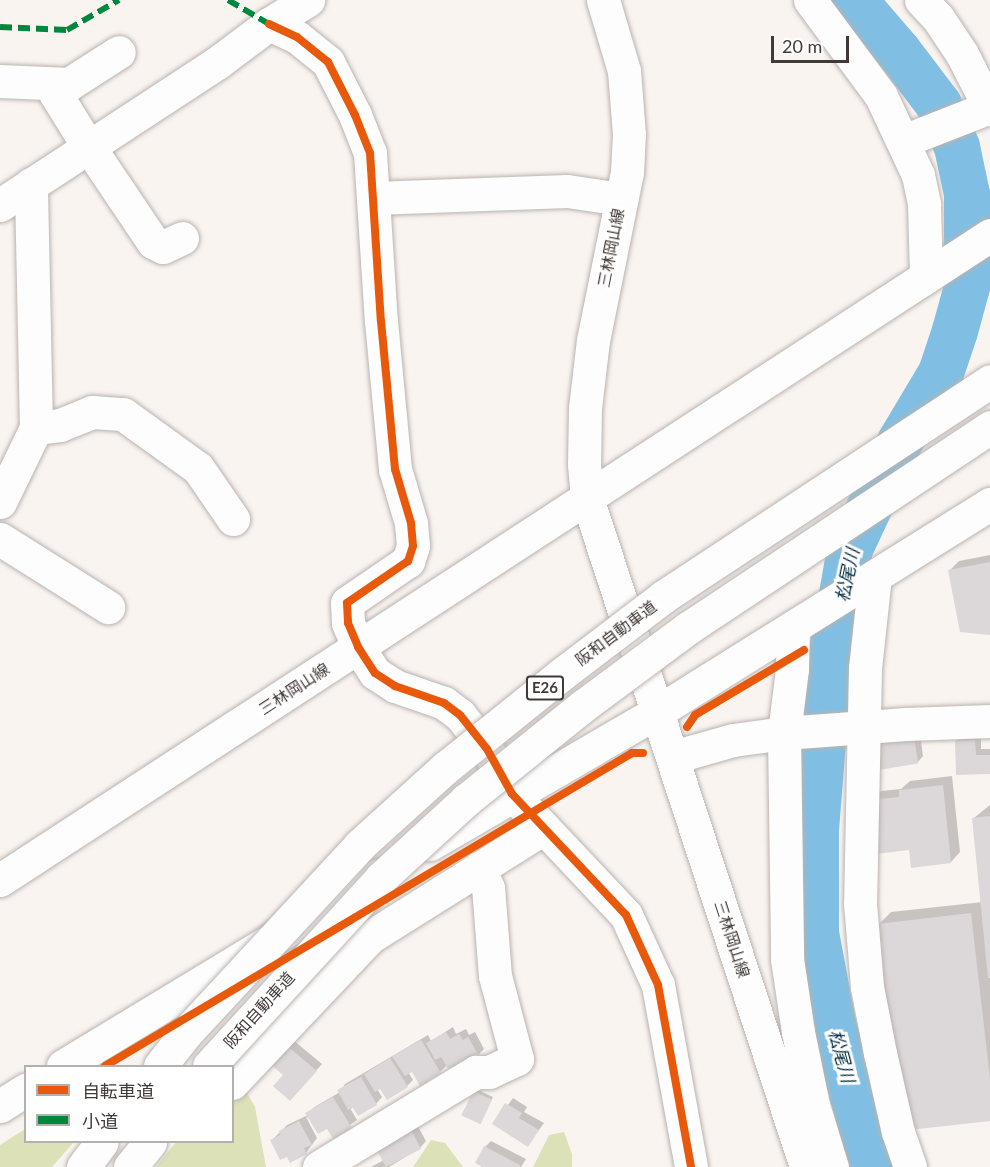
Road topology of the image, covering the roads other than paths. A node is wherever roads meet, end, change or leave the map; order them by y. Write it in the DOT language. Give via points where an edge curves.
graph roads {
  1 [pos="308,0"];
  2 [pos="603,0"];
  3 [pos="810,0"];
  4 [pos="921,0"];
  5 [pos="269,24"];
  6 [pos="119,52"];
  7 [pos="0,81"];
  8 [pos="56,84"];
  9 [pos="990,108"];
  10 [pos="903,141"];
  11 [pos="89,146"];
  12 [pos="31,184"];
  13 [pos="373,198"];
  14 [pos="621,199"];
  15 [pos="0,205"];
  16 [pos="990,235"];
  17 [pos="183,238"];
  18 [pos="926,277"];
  19 [pos="990,381"];
  20 [pos="990,427"];
  21 [pos="36,428"];
  22 [pos="587,498"];
  23 [pos="0,502"];
  24 [pos="990,504"];
  25 [pos="233,519"];
  26 [pos="0,539"];
  27 [pos="870,579"];
  28 [pos="108,607"];
  29 [pos="799,623"];
  30 [pos="358,647"];
  31 [pos="657,712"];
  32 [pos="990,721"];
  33 [pos="857,728"];
  34 [pos="791,733"];
  35 [pos="673,757"];
  36 [pos="512,794"];
  37 [pos="544,828"];
  38 [pos="479,868"];
  39 [pos="0,880"];
  40 [pos="82,1062"];
  41 [pos="161,1065"];
  42 [pos="210,1065"];
  43 [pos="234,1081"];
  44 [pos="24,1091"];
  45 [pos="0,1106"];
  46 [pos="149,1143"];
  47 [pos="130,1167"];
  48 [pos="319,1167"];
  49 [pos="691,1167"];
  50 [pos="806,1167"];
  51 [pos="832,1167"];
  52 [pos="910,1167"];
  1 -- 5 [label="main road"];
  2 -- 14 [label="main road, 三林岡山線" via="624,71 628,101 627,172"];
  3 -- 10 [label="main road" via="881,96"];
  4 -- 9 [label="main road" via="962,54"];
  5 -- 11 [label="main road" via="217,63"];
  5 -- 13 [label="main road" via="297,37 328,62 370,153"];
  6 -- 8 [label="main road" via="69,84"];
  7 -- 8 [label="main road"];
  8 -- 11 [label="main road" via="55,93"];
  9 -- 10 [label="main road"];
  10 -- 18 [label="main road" via="918,175 924,204"];
  11 -- 12 [label="main road"];
  11 -- 17 [label="main road" via="153,242 163,247"];
  12 -- 15 [label="main road"];
  12 -- 21 [label="main road"];
  13 -- 14 [label="main road" via="567,191"];
  13 -- 30 [label="main road" via="395,469 411,523 413,546 408,561 347,603 348,623"];
  14 -- 22 [label="main road, 三林岡山線" via="593,340 585,408"];
  16 -- 18 [label="main road, 三林岡山線"];
  18 -- 22 [label="main road, 三林岡山線"];
  19 -- 41 [label="main road, 阪和自動車道 / E26, bridge" via="663,597 445,768 360,845"];
  20 -- 42 [label="main road, 阪和自動車道 / E26, bridge" via="688,628 466,800 381,879"];
  21 -- 23 [label="main road"];
  21 -- 25 [label="main road" via="60,425 92,412 123,414 198,468"];
  22 -- 30 [label="main road, 三林岡山線"];
  22 -- 31 [label="main road, 三林岡山線"];
  24 -- 27 [label="main road"];
  26 -- 28 [label="main road"];
  27 -- 29 [label="main road"];
  27 -- 33 [label="main road"];
  29 -- 31 [label="main road"];
  29 -- 34 [label="main road"];
  30 -- 36 [label="main road" via="375,672 395,686 444,703 460,715 487,749"];
  30 -- 39 [label="main road, 三林岡山線"];
  31 -- 35 [label="main road, 三林岡山線"];
  31 -- 36 [label="main road"];
  32 -- 33 [label="main road"];
  33 -- 34 [label="main road"];
  33 -- 52 [label="main road" via="860,903 867,987 898,1132"];
  34 -- 35 [label="main road" via="733,740"];
  34 -- 51 [label="main road" via="787,959 813,1105"];
  35 -- 50 [label="main road, 三林岡山線"];
  36 -- 37 [label="main road"];
  36 -- 40 [label="main road"];
  37 -- 38 [label="main road"];
  37 -- 49 [label="main road" via="626,915 658,985"];
  38 -- 43 [label="main road" via="370,937"];
  38 -- 48 [label="main road" via="488,888 495,976 517,1059 476,1072 368,1151"];
  44 -- 45 [label="main road"];
  46 -- 47 [label="main road"];
}
